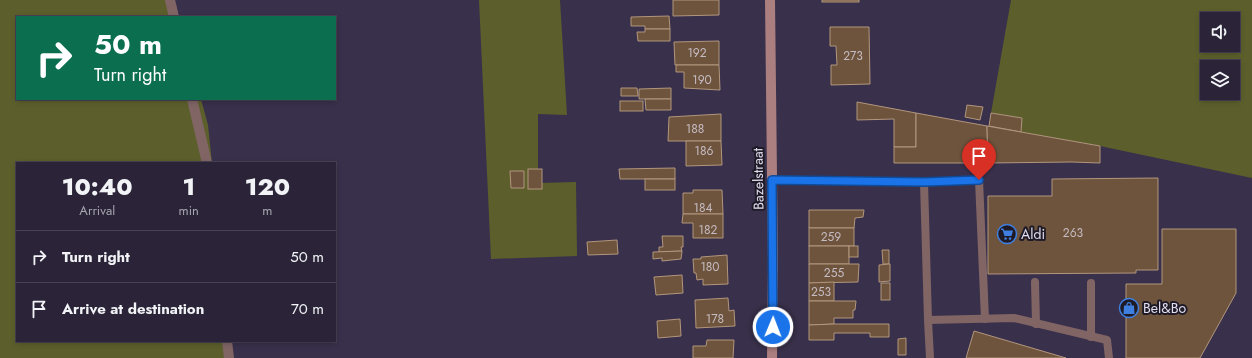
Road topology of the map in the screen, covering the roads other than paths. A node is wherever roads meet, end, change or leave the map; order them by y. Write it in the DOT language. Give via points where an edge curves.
graph roads {
  1 [pos="170,0"];
  2 [pos="770,0"];
  3 [pos="174,16"];
  4 [pos="192,100"];
  5 [pos="206,162"];
  6 [pos="772,180"];
  7 [pos="924,182"];
  8 [pos="1035,282"];
  9 [pos="1091,283"];
  10 [pos="985,319"];
  11 [pos="928,320"];
  12 [pos="1036,324"];
  13 [pos="1091,337"];
  14 [pos="227,342"];
  15 [pos="229,358"];
  16 [pos="772,358"];
  17 [pos="930,358"];
  18 [pos="1109,358"];
  1 -- 3 [label="street"];
  2 -- 6 [label="main road, Bazelstraat"];
  4 -- 5 [label="street"];
  6 -- 7 [label="lane"];
  6 -- 16 [label="main road, Bazelstraat"];
  7 -- 10 [label="lane" via="979,180"];
  7 -- 11 [label="lane"];
  8 -- 12 [label="lane"];
  9 -- 13 [label="lane"];
  10 -- 11 [label="lane"];
  10 -- 12 [label="lane" via="1014,318"];
  11 -- 17 [label="lane"];
  12 -- 13 [label="lane"];
  13 -- 18 [label="lane" via="1107,340"];
  14 -- 15 [label="street"];
}
